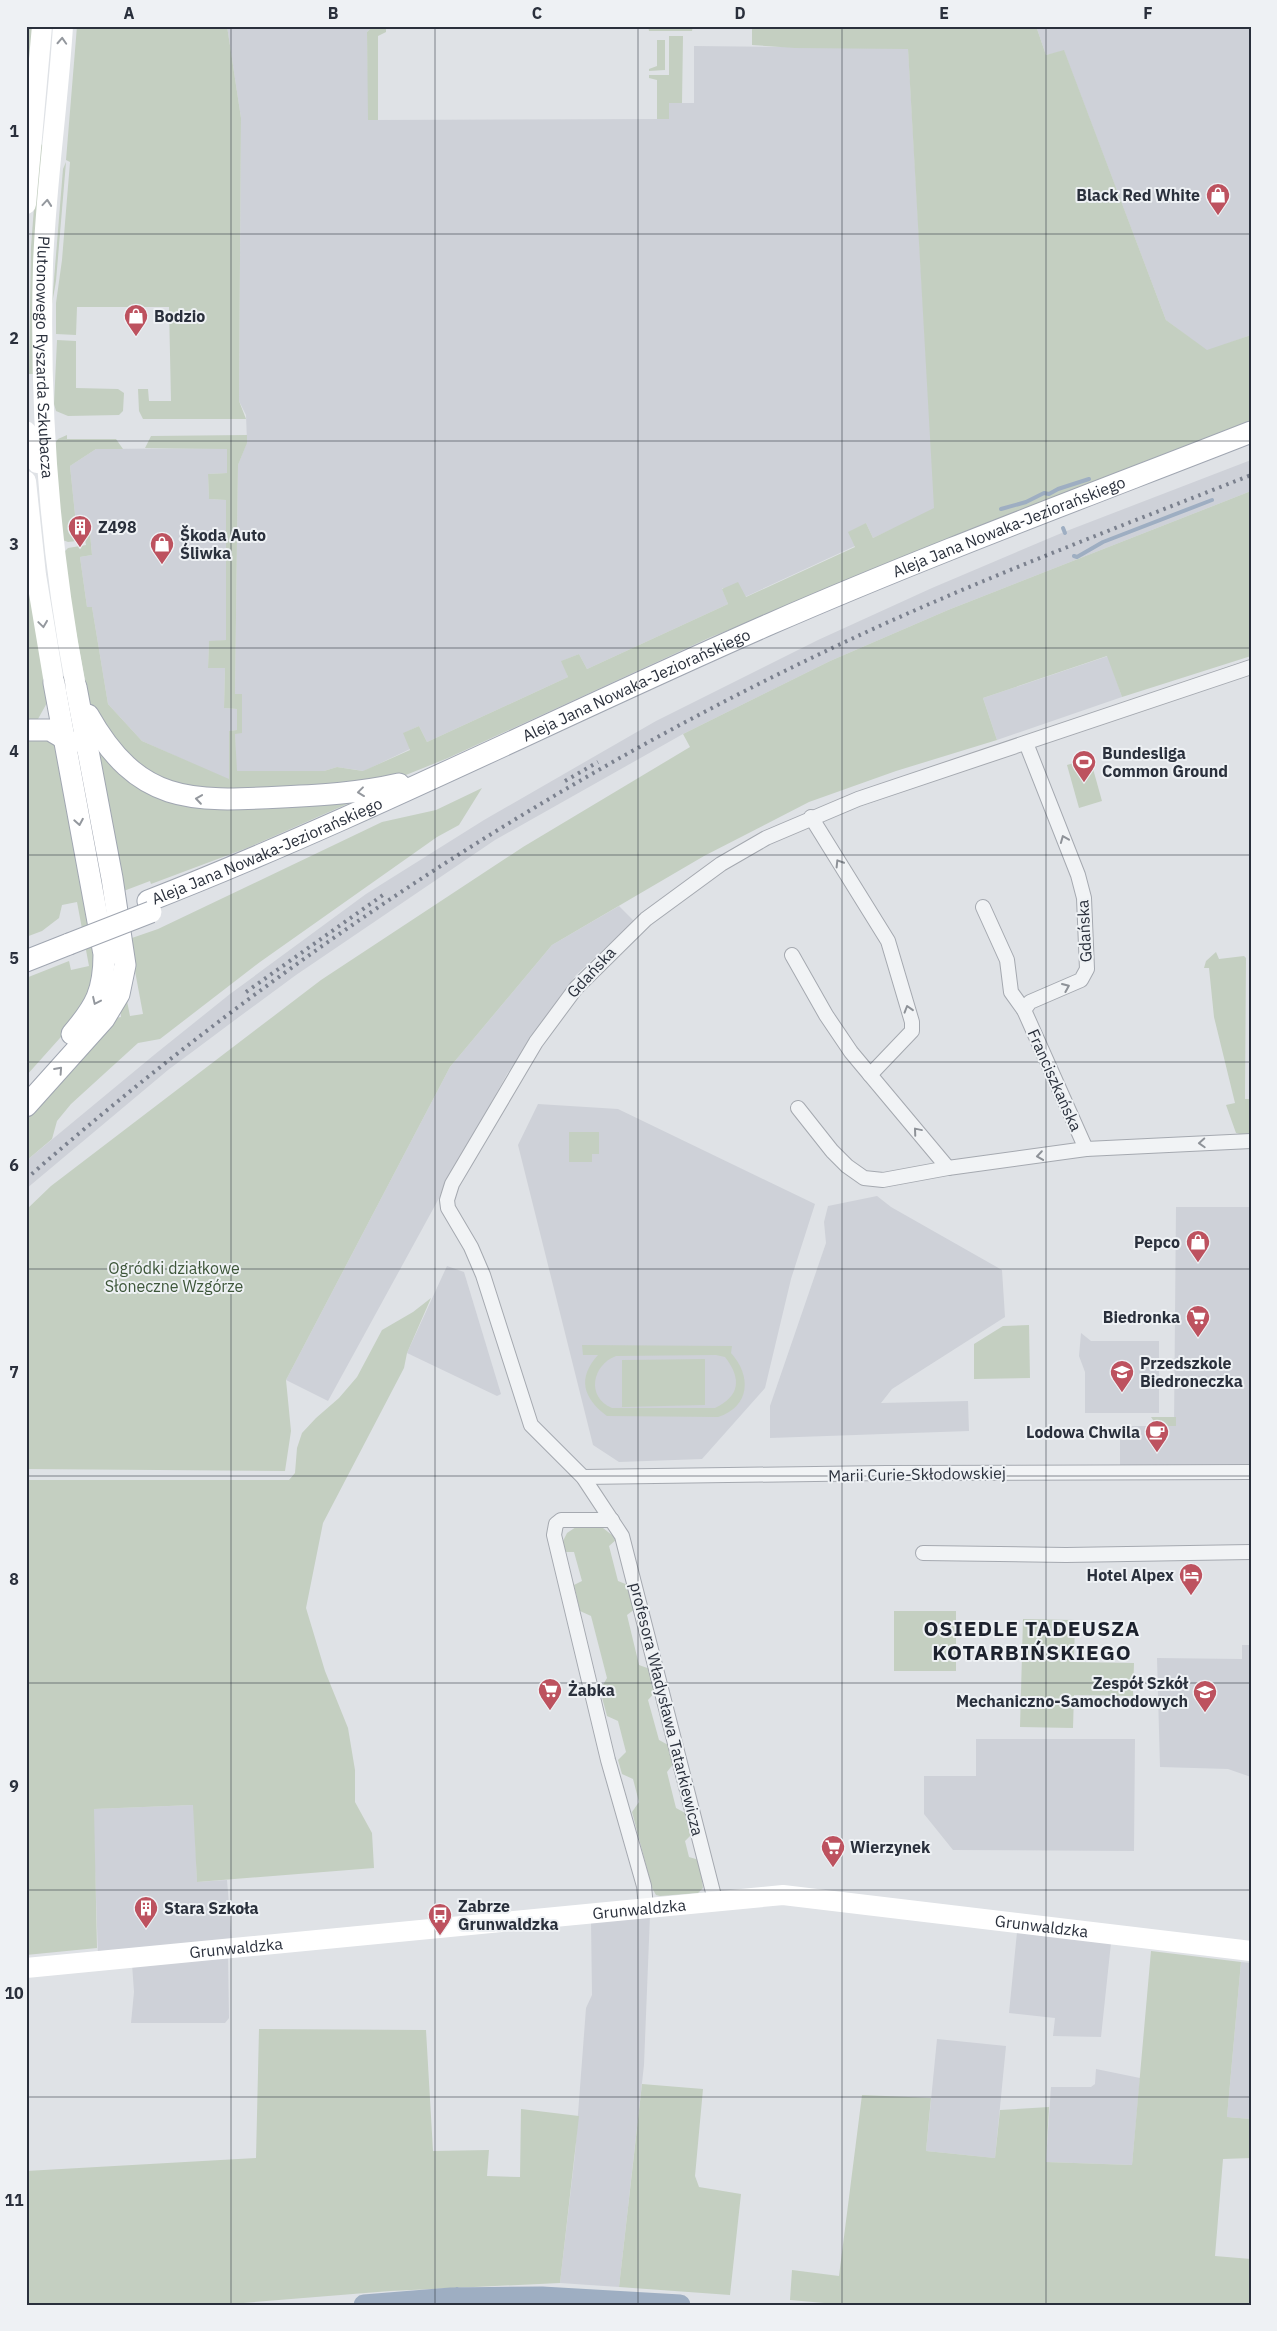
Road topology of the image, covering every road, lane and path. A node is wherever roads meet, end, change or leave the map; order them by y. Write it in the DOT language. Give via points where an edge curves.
graph roads {
  1 [pos="42,26"];
  2 [pos="63,26"];
  3 [pos="26,204"];
  4 [pos="32,428"];
  5 [pos="1251,432"];
  6 [pos="1251,445"];
  7 [pos="26,481"];
  8 [pos="1251,668"];
  9 [pos="54,683"];
  10 [pos="76,687"];
  11 [pos="28,730"];
  12 [pos="64,737"];
  13 [pos="1026,743"];
  14 [pos="91,766"];
  15 [pos="459,767"];
  16 [pos="811,817"];
  17 [pos="150,906"];
  18 [pos="982,906"];
  19 [pos="68,938"];
  20 [pos="26,949"];
  21 [pos="792,955"];
  22 [pos="26,961"];
  23 [pos="1024,1010"];
  24 [pos="870,1075"];
  25 [pos="26,1084"];
  26 [pos="26,1106"];
  27 [pos="798,1108"];
  28 [pos="1251,1141"];
  29 [pos="1086,1149"];
  30 [pos="948,1168"];
  31 [pos="447,1200"];
  32 [pos="1251,1472"];
  33 [pos="583,1477"];
  34 [pos="612,1520"];
  35 [pos="1251,1552"];
  36 [pos="923,1554"];
  37 [pos="715,1900"];
  38 [pos="646,1907"];
  39 [pos="1251,1951"];
  40 [pos="26,1968"];
  1 -- 3 [label="street"];
  4 -- 2 [label="street, Plutonowego Ryszarda Szkubacza, one-way"];
  4 -- 10 [label="street" via="44,537"];
  5 -- 15 [label="main road, Aleja Jana Nowaka-Jeziorańskiego" via="789,616"];
  6 -- 17 [label="main road, Aleja Jana Nowaka-Jeziorańskiego" via="774,635 335,836"];
  7 -- 9 [label="street, Plutonowego Ryszarda Szkubacza, one-way" via="36,575"];
  8 -- 13 [label="street, Gdańska"];
  9 -- 11 [label="main road" via="50,712 43,722"];
  9 -- 12 [label="main road"];
  10 -- 14 [label="main road"];
  15 -- 10 [label="main road, one-way" via="366,792 214,800 185,797 158,787 115,756 88,715"];
  11 -- 12 [label="main road" via="50,730"];
  12 -- 14 [label="main road" via="81,751"];
  12 -- 25 [label="main road, one-way" via="104,954 104,973 102,988 90,1013"];
  13 -- 16 [label="street, Gdańska"];
  23 -- 13 [label="street, Gdańska, one-way" via="1030,1002 1081,980 1087,969 1084,898 1078,875"];
  26 -- 14 [label="main road, one-way" via="104,1019 119,994 123,980 124,950"];
  15 -- 17 [label="main road, Aleja Jana Nowaka-Jeziorańskiego"];
  24 -- 16 [label="street, one-way" via="912,1030 912,1022 888,941"];
  16 -- 31 [label="street, Gdańska" via="746,848 695,882 646,919 589,973 561,1005 536,1042 452,1184"];
  17 -- 19 [label="main road, Aleja Jana Nowaka-Jeziorańskiego"];
  18 -- 23 [label="street" via="1007,960 1010,992"];
  19 -- 20 [label="main road, Aleja Jana Nowaka-Jeziorańskiego"];
  19 -- 22 [label="main road, Aleja Jana Nowaka-Jeziorańskiego"];
  21 -- 24 [label="street" via="826,1015"];
  23 -- 29 [label="street, Franciszkańska"];
  30 -- 24 [label="street, one-way"];
  27 -- 30 [label="street" via="832,1151 864,1178 894,1180"];
  28 -- 29 [label="street, one-way"];
  29 -- 30 [label="street, one-way"];
  31 -- 33 [label="street, profesora Władysława Tatarkiewicza" via="451,1215 471,1247 483,1275 531,1425"];
  32 -- 33 [label="street, Marii Curie-Skłodowskiej"];
  33 -- 34 [label="street, profesora Władysława Tatarkiewicza"];
  34 -- 37 [label="street, profesora Władysława Tatarkiewicza" via="622,1536 629,1560"];
  34 -- 38 [label="street" via="561,1520 556,1524 554,1535 608,1760 644,1886"];
  35 -- 36 [label="street"];
  37 -- 38 [label="street, Grunwaldzka"];
  37 -- 39 [label="street, Grunwaldzka" via="764,1895 811,1897"];
  38 -- 40 [label="street, Grunwaldzka"];
}
